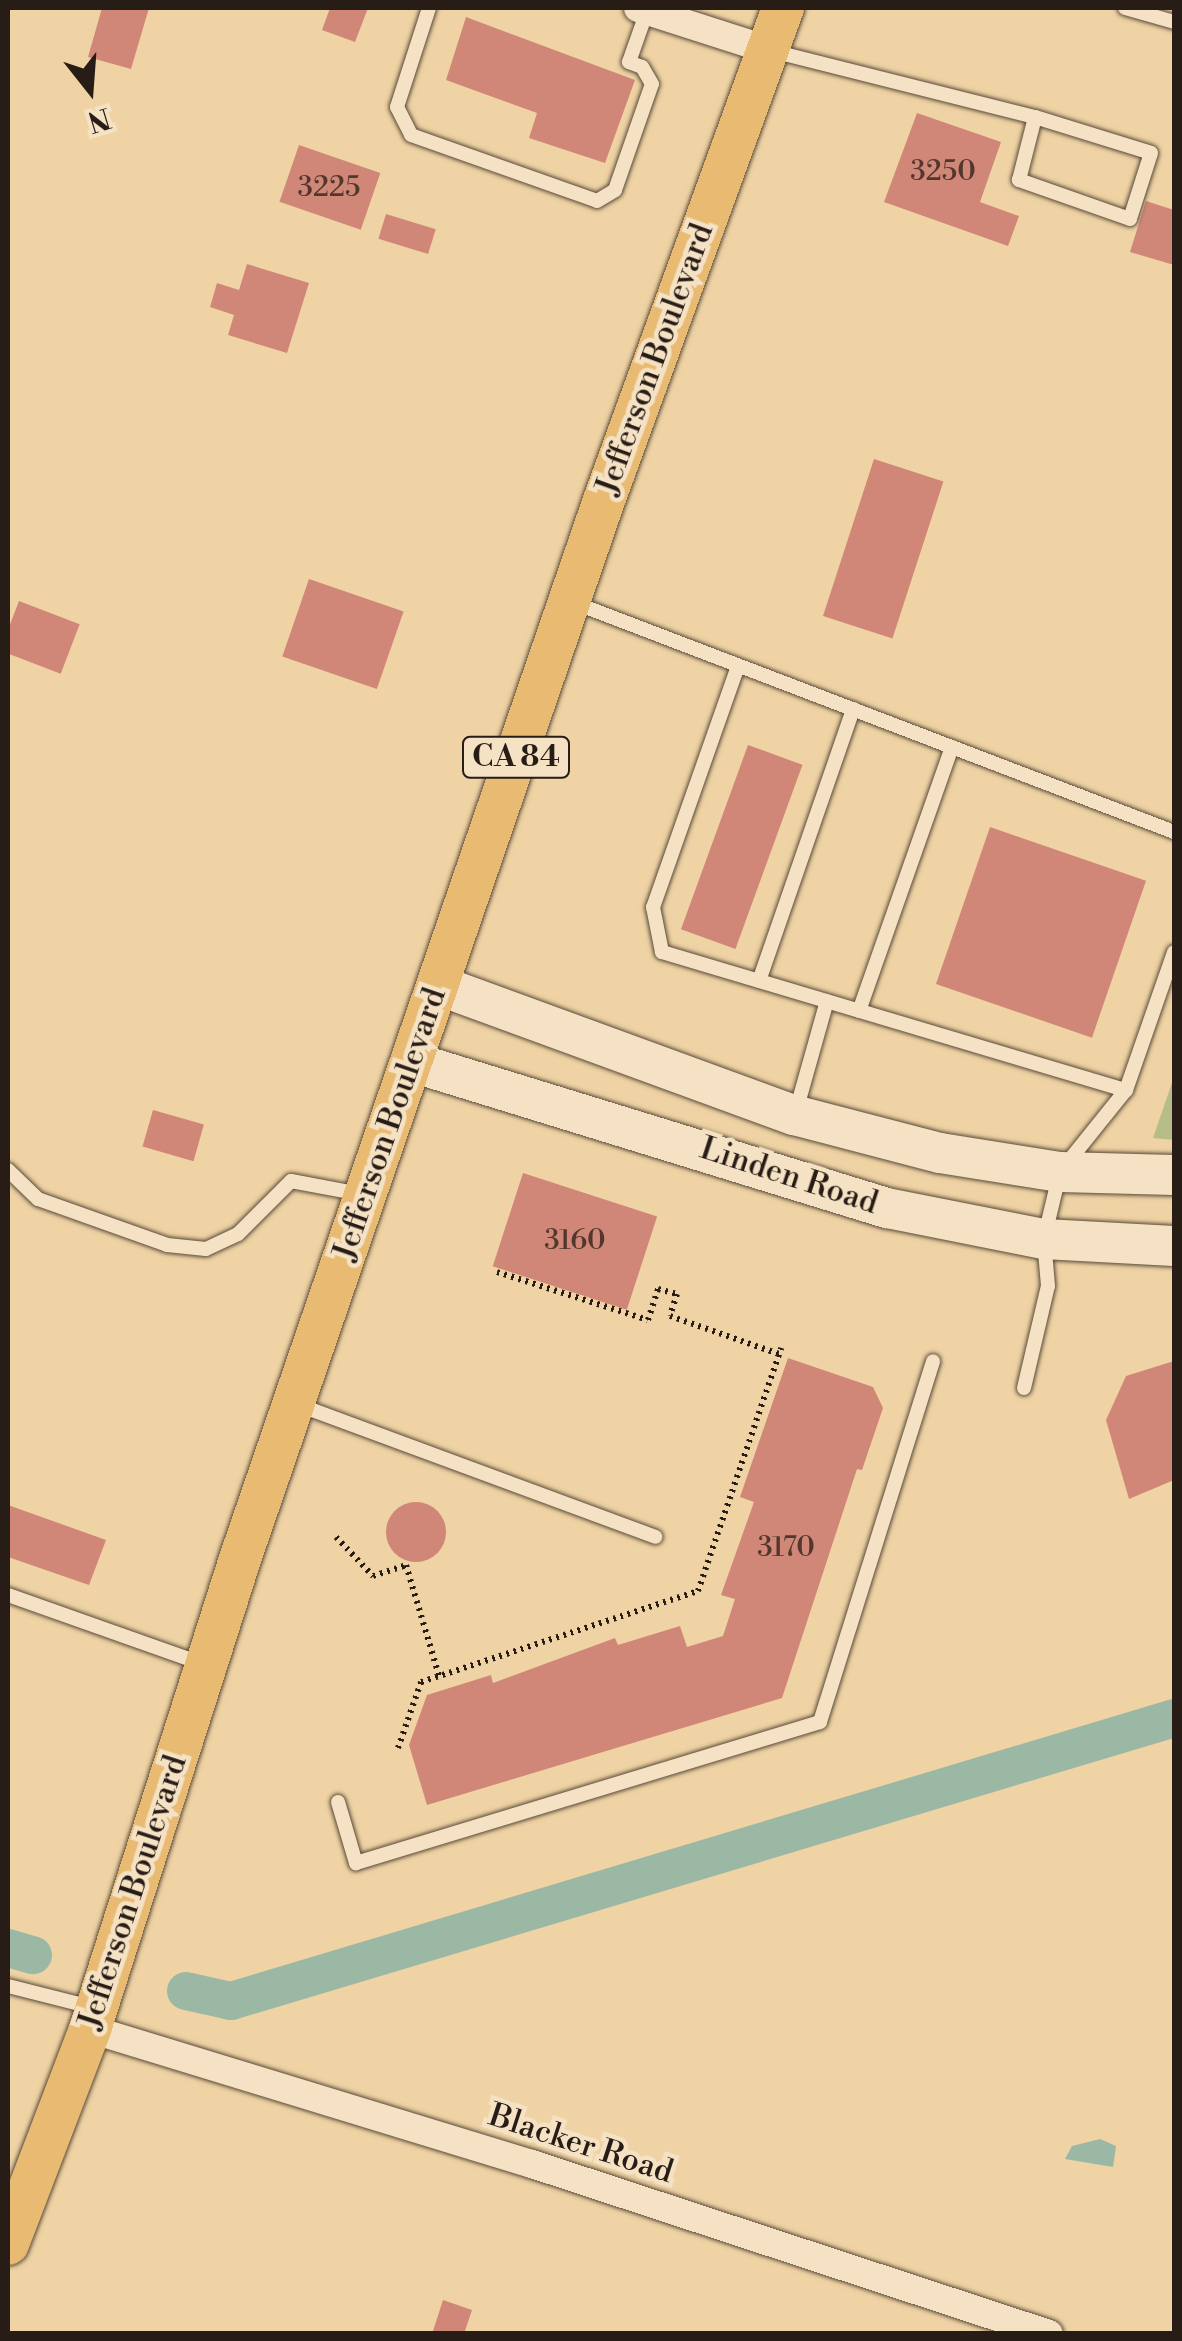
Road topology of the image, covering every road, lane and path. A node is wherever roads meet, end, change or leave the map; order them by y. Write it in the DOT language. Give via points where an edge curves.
graph roads {
  1 [pos="429,8"];
  2 [pos="783,8"];
  3 [pos="1125,8"];
  4 [pos="643,9"];
  5 [pos="1174,22"];
  6 [pos="766,50"];
  7 [pos="1035,117"];
  8 [pos="570,601"];
  9 [pos="738,666"];
  10 [pos="853,709"];
  11 [pos="952,747"];
  12 [pos="1174,832"];
  13 [pos="1174,952"];
  14 [pos="758,980"];
  15 [pos="438,986"];
  16 [pos="828,1001"];
  17 [pos="859,1011"];
  18 [pos="412,1062"];
  19 [pos="1126,1090"];
  20 [pos="794,1115"];
  21 [pos="8,1170"];
  22 [pos="1060,1172"];
  23 [pos="1174,1174"];
  24 [pos="366,1195"];
  25 [pos="1044,1239"];
  26 [pos="1174,1246"];
  27 [pos="497,1272"];
  28 [pos="934,1361"];
  29 [pos="1024,1388"];
  30 [pos="294,1403"];
  31 [pos="336,1537"];
  32 [pos="655,1537"];
  33 [pos="8,1595"];
  34 [pos="206,1665"];
  35 [pos="439,1676"];
  36 [pos="398,1748"];
  37 [pos="338,1802"];
  38 [pos="8,1986"];
  39 [pos="93,2019"];
  40 [pos="8,2244"];
  41 [pos="1049,2334"];
  1 -- 4 [label="lane" via="397,107 411,135 597,201 614,190 652,84 629,62"];
  2 -- 6 [label="main road, Jefferson Boulevard"];
  3 -- 5 [label="lane"];
  4 -- 6 [label="street"];
  6 -- 7 [label="lane"];
  6 -- 8 [label="main road, Jefferson Boulevard / CA 84"];
  7 -- 7 [label="lane" via="1151,153 1130,219 1020,180"];
  8 -- 9 [label="lane"];
  8 -- 15 [label="main road, Jefferson Boulevard / CA 84"];
  9 -- 10 [label="lane"];
  9 -- 14 [label="lane" via="653,907 662,952"];
  10 -- 11 [label="lane"];
  10 -- 14 [label="lane"];
  11 -- 12 [label="lane"];
  11 -- 17 [label="lane"];
  13 -- 19 [label="lane"];
  14 -- 16 [label="lane"];
  15 -- 18 [label="main road, Jefferson Boulevard"];
  15 -- 20 [label="street, Linden Road"];
  16 -- 17 [label="lane"];
  16 -- 20 [label="lane"];
  17 -- 19 [label="lane"];
  18 -- 24 [label="main road, Jefferson Boulevard"];
  18 -- 25 [label="street, Linden Road" via="887,1208"];
  19 -- 22 [label="lane"];
  20 -- 22 [label="street, Linden Road" via="940,1153"];
  21 -- 24 [label="lane" via="38,1198 167,1245 206,1249 238,1234 291,1181"];
  22 -- 23 [label="street, Linden Road"];
  22 -- 25 [label="lane"];
  24 -- 30 [label="main road, Jefferson Boulevard"];
  25 -- 26 [label="street, Linden Road"];
  25 -- 29 [label="lane" via="1048,1286"];
  27 -- 35 [label="path" via="648,1320 658,1288 677,1294 670,1316 780,1351 698,1591"];
  28 -- 37 [label="lane" via="820,1722 356,1863"];
  30 -- 32 [label="lane"];
  30 -- 34 [label="main road, Jefferson Boulevard"];
  31 -- 35 [label="path" via="373,1576 406,1565"];
  33 -- 34 [label="lane"];
  34 -- 39 [label="main road, Jefferson Boulevard"];
  35 -- 36 [label="path" via="421,1682"];
  38 -- 39 [label="lane"];
  39 -- 40 [label="main road, Jefferson Boulevard"];
  39 -- 41 [label="street, Blacker Road"];
}
